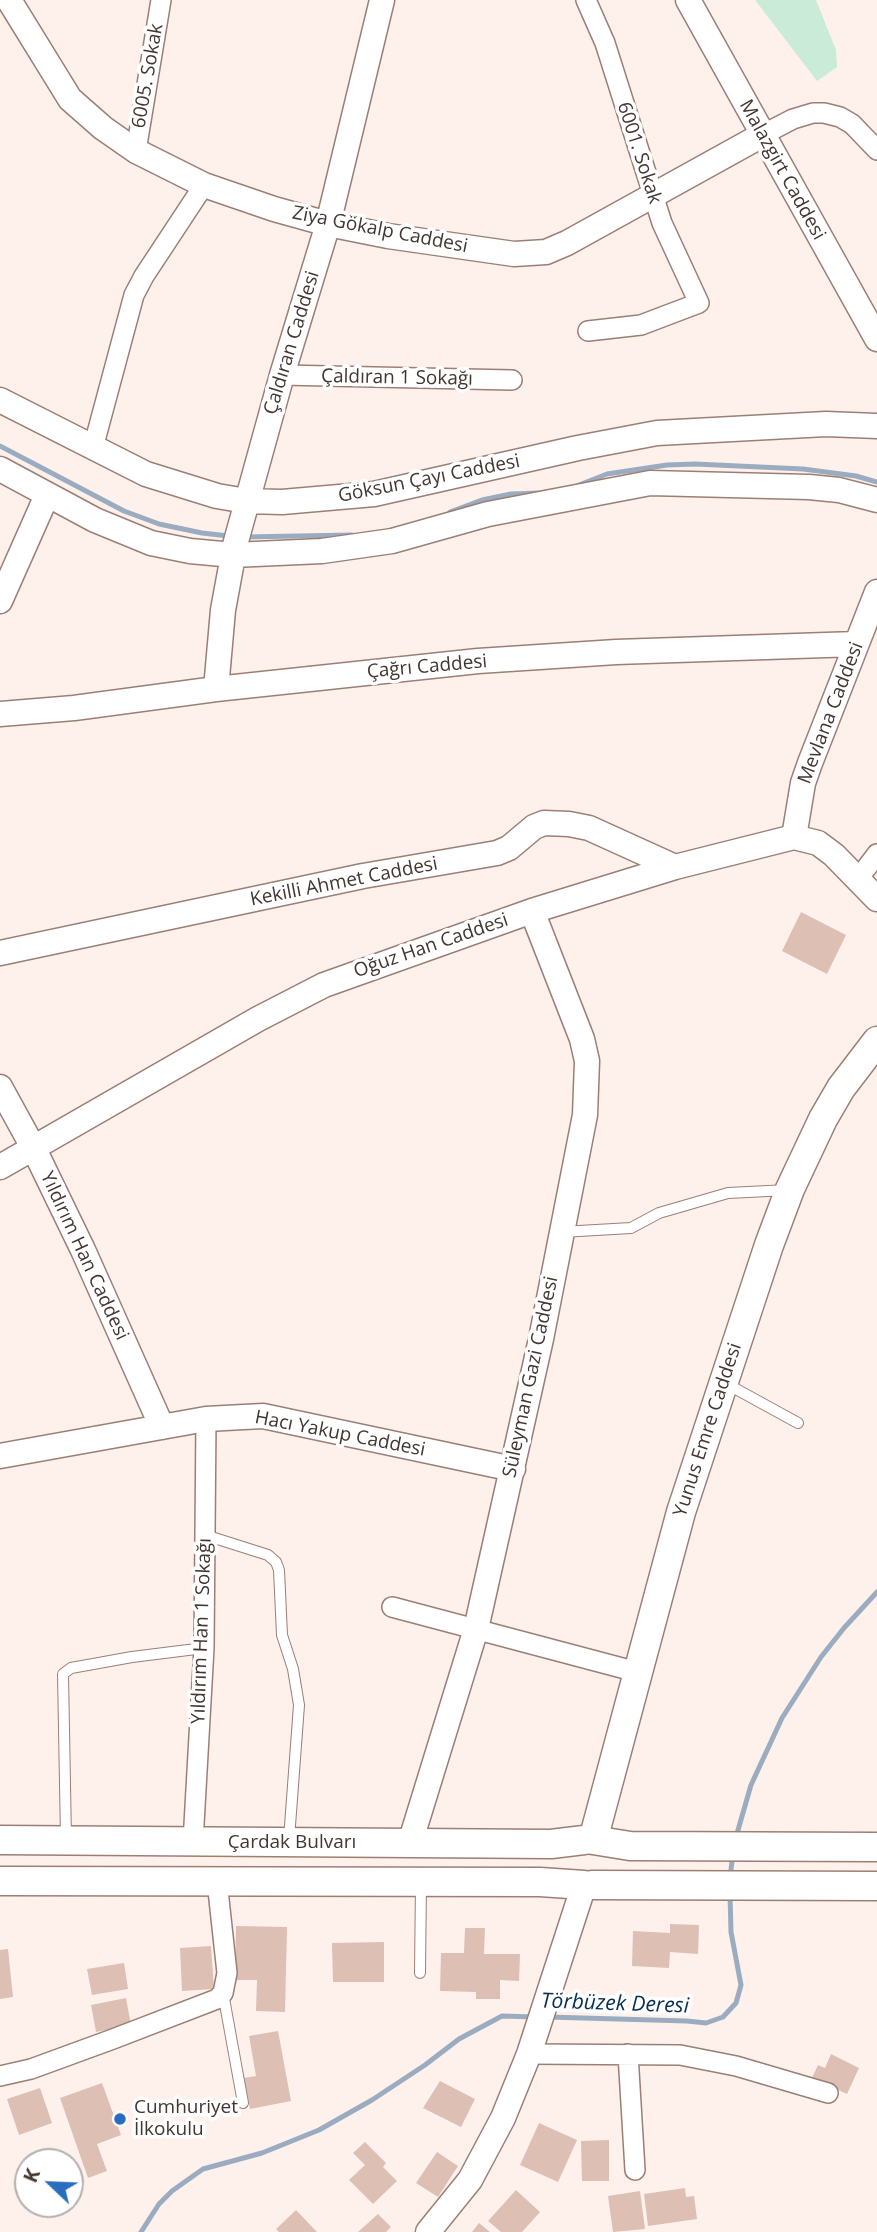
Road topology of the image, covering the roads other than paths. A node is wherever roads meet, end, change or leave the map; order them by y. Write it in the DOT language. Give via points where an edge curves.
graph roads {
  1 [pos="9,0"];
  2 [pos="161,0"];
  3 [pos="382,0"];
  4 [pos="586,0"];
  5 [pos="688,0"];
  6 [pos="764,134"];
  7 [pos="877,149"];
  8 [pos="135,151"];
  9 [pos="204,185"];
  10 [pos="652,196"];
  11 [pos="328,223"];
  12 [pos="588,331"];
  13 [pos="877,339"];
  14 [pos="282,375"];
  15 [pos="512,380"];
  16 [pos="0,400"];
  17 [pos="877,425"];
  18 [pos="93,448"];
  19 [pos="0,469"];
  20 [pos="47,495"];
  21 [pos="877,500"];
  22 [pos="245,508"];
  23 [pos="234,550"];
  24 [pos="877,592"];
  25 [pos="0,601"];
  26 [pos="856,644"];
  27 [pos="216,689"];
  28 [pos="0,714"];
  29 [pos="794,837"];
  30 [pos="877,854"];
  31 [pos="675,867"];
  32 [pos="858,879"];
  33 [pos="877,899"];
  34 [pos="532,911"];
  35 [pos="0,953"];
  36 [pos="877,1041"];
  37 [pos="0,1087"];
  38 [pos="34,1149"];
  39 [pos="0,1167"];
  40 [pos="790,1189"];
  41 [pos="561,1232"];
  42 [pos="723,1382"];
  43 [pos="206,1419"];
  44 [pos="798,1423"];
  45 [pos="162,1427"];
  46 [pos="0,1456"];
  47 [pos="513,1469"];
  48 [pos="205,1535"];
  49 [pos="392,1607"];
  50 [pos="476,1629"];
  51 [pos="204,1648"];
  52 [pos="637,1671"];
  53 [pos="66,1839"];
  54 [pos="0,1840"];
  55 [pos="588,1840"];
  56 [pos="193,1842"];
  57 [pos="289,1843"];
  58 [pos="410,1843"];
  59 [pos="877,1847"];
  60 [pos="0,1881"];
  61 [pos="217,1881"];
  62 [pos="421,1883"];
  63 [pos="588,1885"];
  64 [pos="877,1886"];
  65 [pos="420,1973"];
  66 [pos="223,1993"];
  67 [pos="533,2043"];
  68 [pos="628,2054"];
  69 [pos="0,2076"];
  70 [pos="828,2093"];
  71 [pos="243,2103"];
  72 [pos="635,2170"];
  73 [pos="428,2232"];
  1 -- 8 [label="street, Ziya Gökalp Caddesi" via="70,99"];
  2 -- 8 [label="street, 6005. Sokak"];
  3 -- 11 [label="street, Çaldıran Caddesi"];
  4 -- 10 [label="street, 6001. Sokak" via="605,43"];
  5 -- 6 [label="street, Malazgirt Caddesi"];
  6 -- 7 [label="street" via="813,113 824,113 852,124"];
  6 -- 10 [label="street, Ziya Gökalp Caddesi"];
  6 -- 13 [label="street, Malazgirt Caddesi"];
  8 -- 9 [label="street, Ziya Gökalp Caddesi"];
  9 -- 11 [label="street, Ziya Gökalp Caddesi"];
  9 -- 18 [label="street" via="134,295"];
  10 -- 11 [label="street, Ziya Gökalp Caddesi" via="567,243 528,254 426,242"];
  10 -- 12 [label="street, 6001. Sokak" via="699,303 641,325"];
  11 -- 14 [label="street, Çaldıran Caddesi"];
  14 -- 15 [label="street, Çaldıran 1 Sokağı"];
  14 -- 22 [label="street, Çaldıran Caddesi"];
  16 -- 18 [label="street, Göksun Çayı Caddesi"];
  17 -- 22 [label="street, Göksun Çayı Caddesi" via="657,433 374,494"];
  18 -- 22 [label="street, Göksun Çayı Caddesi" via="146,474"];
  19 -- 20 [label="street"];
  20 -- 23 [label="street" via="151,543 190,551"];
  20 -- 25 [label="street"];
  21 -- 23 [label="street" via="809,487 650,483 497,512 369,545 322,551"];
  22 -- 23 [label="street, Çaldıran Caddesi"];
  23 -- 27 [label="street, Çaldıran Caddesi"];
  24 -- 26 [label="street, Mevlana Caddesi"];
  26 -- 27 [label="street, Çağrı Caddesi" via="501,660"];
  26 -- 29 [label="street, Mevlana Caddesi" via="803,783"];
  27 -- 28 [label="street, Çağrı Caddesi"];
  29 -- 31 [label="street, Oğuz Han Caddesi"];
  29 -- 32 [label="street" via="818,843"];
  30 -- 32 [label="street"];
  31 -- 34 [label="street, Oğuz Han Caddesi"];
  31 -- 35 [label="street, Kekilli Ahmet Caddesi" via="589,828 544,823 497,853 363,876"];
  32 -- 33 [label="street"];
  34 -- 38 [label="street, Oğuz Han Caddesi" via="324,985"];
  34 -- 41 [label="street, Süleyman Gazi Caddesi" via="587,1061 585,1115"];
  36 -- 40 [label="main road, Yunus Emre Caddesi" via="841,1088"];
  37 -- 38 [label="street, Yıldırım Han Caddesi"];
  38 -- 39 [label="street, Oğuz Han Caddesi"];
  38 -- 45 [label="street, Yıldırım Han Caddesi"];
  40 -- 41 [label="lane" via="727,1194 659,1213 631,1228"];
  40 -- 42 [label="main road, Yunus Emre Caddesi"];
  41 -- 47 [label="street, Süleyman Gazi Caddesi"];
  42 -- 44 [label="lane"];
  42 -- 52 [label="main road, Yunus Emre Caddesi"];
  43 -- 45 [label="street, Hacı Yakup Caddesi"];
  43 -- 47 [label="street, Hacı Yakup Caddesi" via="274,1418"];
  43 -- 48 [label="street, Yıldırım Han 1 Sokağı"];
  45 -- 46 [label="street, Hacı Yakup Caddesi"];
  47 -- 50 [label="street, Süleyman Gazi Caddesi"];
  48 -- 51 [label="street, Yıldırım Han 1 Sokağı"];
  48 -- 57 [label="lane" via="268,1555 279,1570 282,1635 299,1705"];
  49 -- 50 [label="street"];
  50 -- 52 [label="street"];
  50 -- 58 [label="street, Süleyman Gazi Caddesi"];
  51 -- 53 [label="lane" via="71,1668 63,1674"];
  51 -- 56 [label="street, Yıldırım Han 1 Sokağı"];
  52 -- 55 [label="main road, Yunus Emre Caddesi"];
  53 -- 54 [label="main road, Çardak Bulvarı"];
  53 -- 56 [label="main road, Çardak Bulvarı"];
  55 -- 58 [label="main road, Çardak Bulvarı"];
  55 -- 59 [label="main road, Çardak Bulvarı" via="630,1846"];
  55 -- 63 [label="main road, Yunus Emre Caddesi" via="572,1846 565,1862 572,1879"];
  56 -- 57 [label="main road, Çardak Bulvarı"];
  57 -- 58 [label="main road, Çardak Bulvarı"];
  60 -- 61 [label="main road, Çardak Bulvarı"];
  61 -- 62 [label="main road, Çardak Bulvarı"];
  61 -- 66 [label="street" via="227,1972"];
  62 -- 63 [label="main road, Çardak Bulvarı"];
  62 -- 65 [label="lane"];
  63 -- 64 [label="main road, Çardak Bulvarı"];
  63 -- 67 [label="street"];
  66 -- 69 [label="street" via="31,2069"];
  66 -- 71 [label="lane"];
  67 -- 68 [label="street"];
  67 -- 73 [label="street" via="483,2159"];
  68 -- 70 [label="street" via="705,2059"];
  68 -- 72 [label="street"];
}
